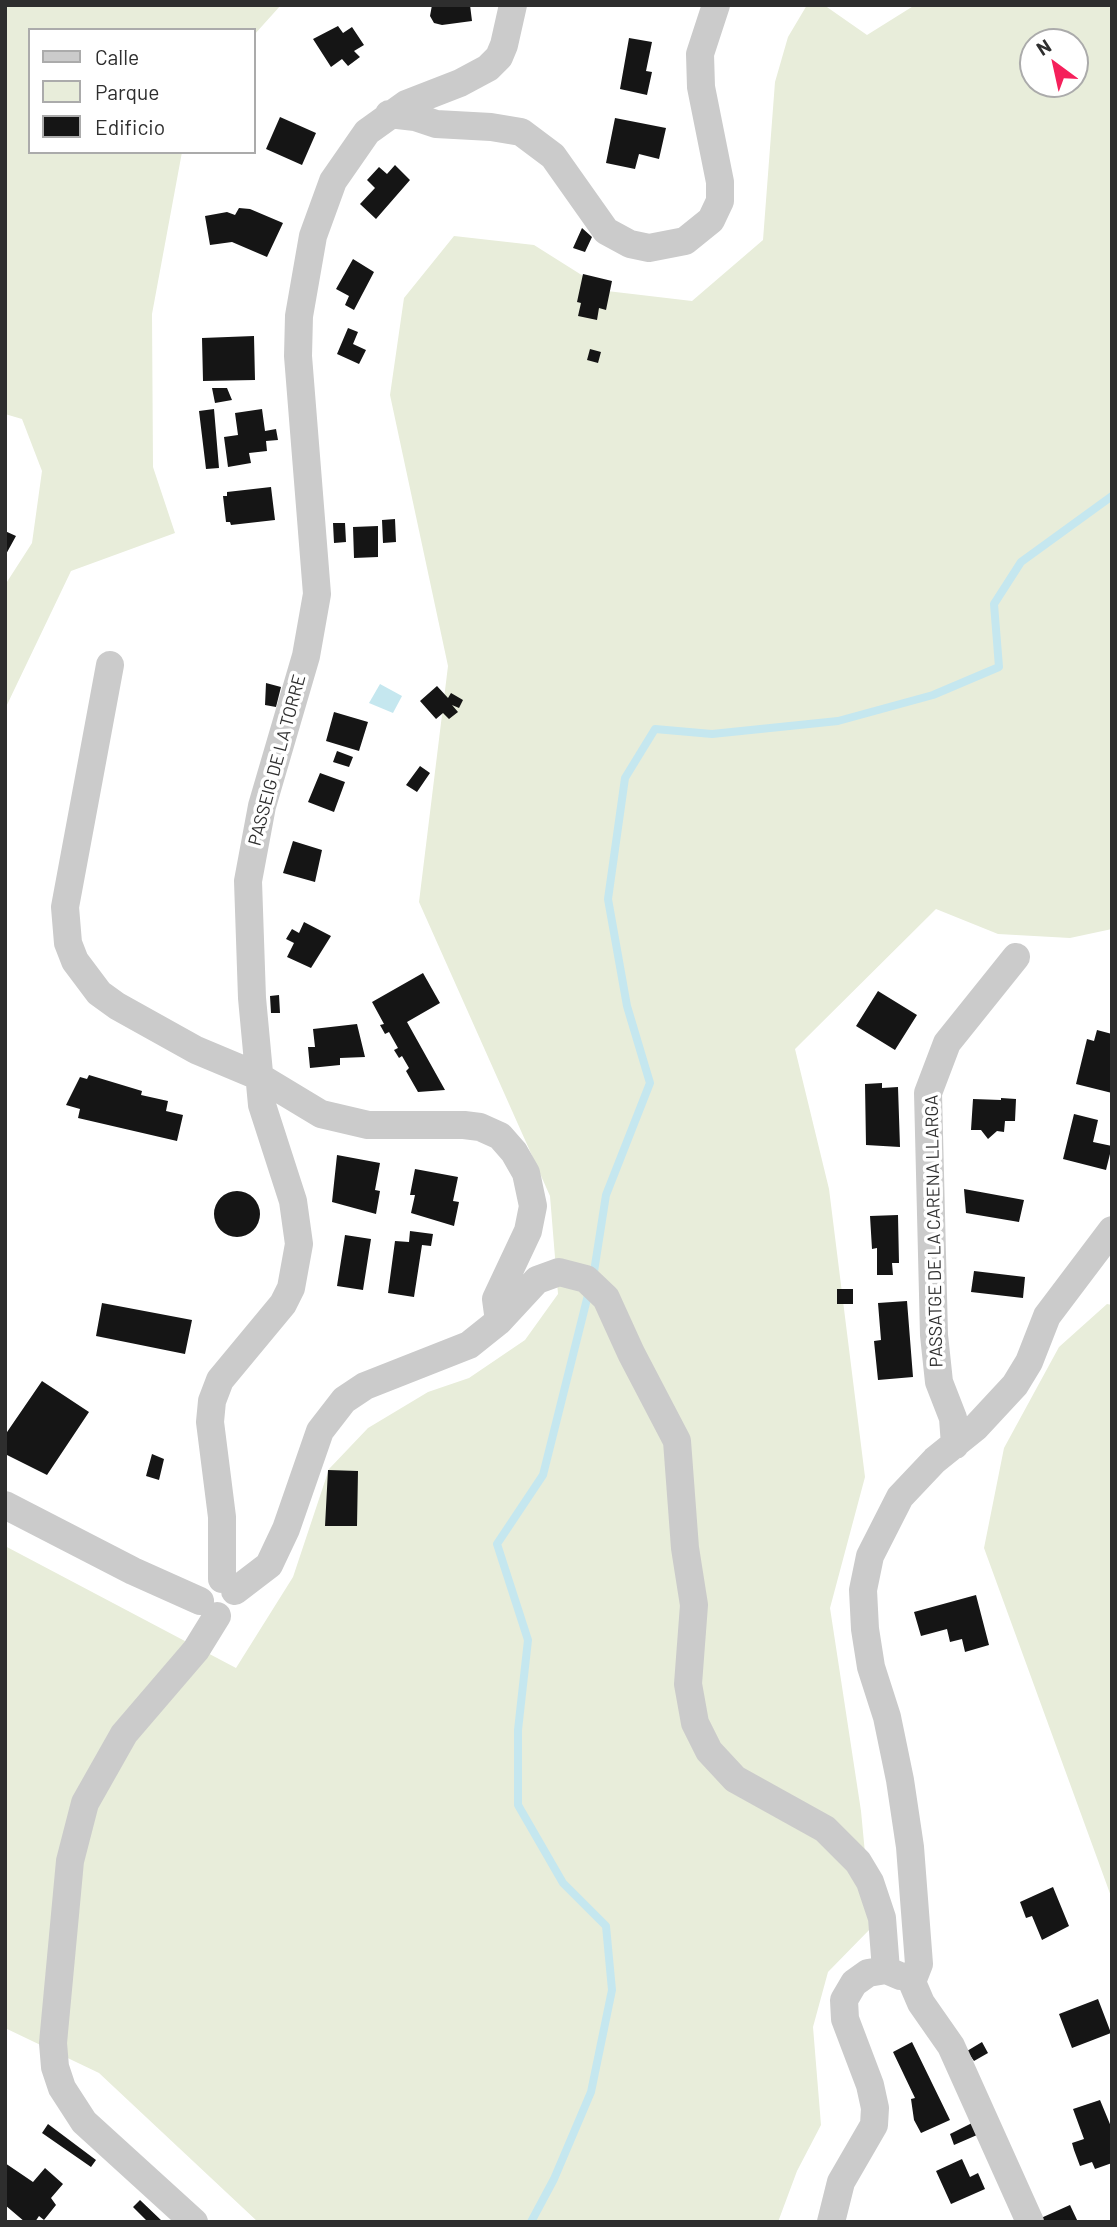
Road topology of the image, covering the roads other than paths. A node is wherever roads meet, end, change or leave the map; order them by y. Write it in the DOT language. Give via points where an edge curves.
graph roads {
  1 [pos="513,5"];
  2 [pos="716,5"];
  3 [pos="389,114"];
  4 [pos="110,665"];
  5 [pos="1016,957"];
  6 [pos="258,1076"];
  7 [pos="1112,1230"];
  8 [pos="499,1321"];
  9 [pos="954,1445"];
  10 [pos="5,1505"];
  11 [pos="228,1585"];
  12 [pos="209,1608"];
  13 [pos="886,1970"];
  14 [pos="912,1982"];
  15 [pos="194,2222"];
  16 [pos="831,2222"];
  17 [pos="1030,2222"];
  1 -- 3 [label="street, PASSEIG DE LA TORRE" via="504,45 488,68"];
  2 -- 3 [label="street" via="700,54 720,201 711,220 685,242 649,248 606,232 553,156 521,132 436,124"];
  3 -- 6 [label="street, PASSEIG DE LA TORRE" via="367,132 333,181 313,236 299,316 300,394 317,594 314,623 262,806 248,881"];
  4 -- 6 [label="street" via="65,907 68,943 75,961 99,993 117,1006 196,1050"];
  5 -- 9 [label="street, PASSATGE DE LA CARENA LLARGA" via="947,1043 928,1093 934,1335 939,1382 953,1418"];
  6 -- 8 [label="street" via="299,1104 342,1121 480,1127 508,1143 530,1183 533,1206 528,1231 496,1299"];
  6 -- 11 [label="street, PASSEIG DE LA TORRE" via="271,1139 293,1201 299,1244 291,1289 283,1304 220,1380 212,1401 210,1422"];
  7 -- 9 [label="street" via="1047,1316 1015,1385"];
  8 -- 11 [label="street" via="449,1355 365,1386 329,1415 309,1455 286,1529 269,1565"];
  8 -- 13 [label="street" via="537,1280 559,1272 586,1279 607,1298 677,1441 684,1548 694,1605 688,1684 695,1723 709,1751 734,1779 825,1829 858,1862 882,1918"];
  9 -- 14 [label="street" via="900,1497 870,1556 863,1590 871,1667 887,1717 910,1847 919,1964"];
  10 -- 12 [label="street"];
  11 -- 12 [label="street" via="205,1584"];
  12 -- 15 [label="street" via="196,1650 124,1734 85,1803 70,1861 53,2043 62,2088 84,2122"];
  13 -- 14 [label="street"];
  13 -- 16 [label="street" via="868,1973 854,1983 844,2000 845,2019 875,2108 874,2125 841,2182"];
  14 -- 17 [label="street" via="951,2046"];
}
